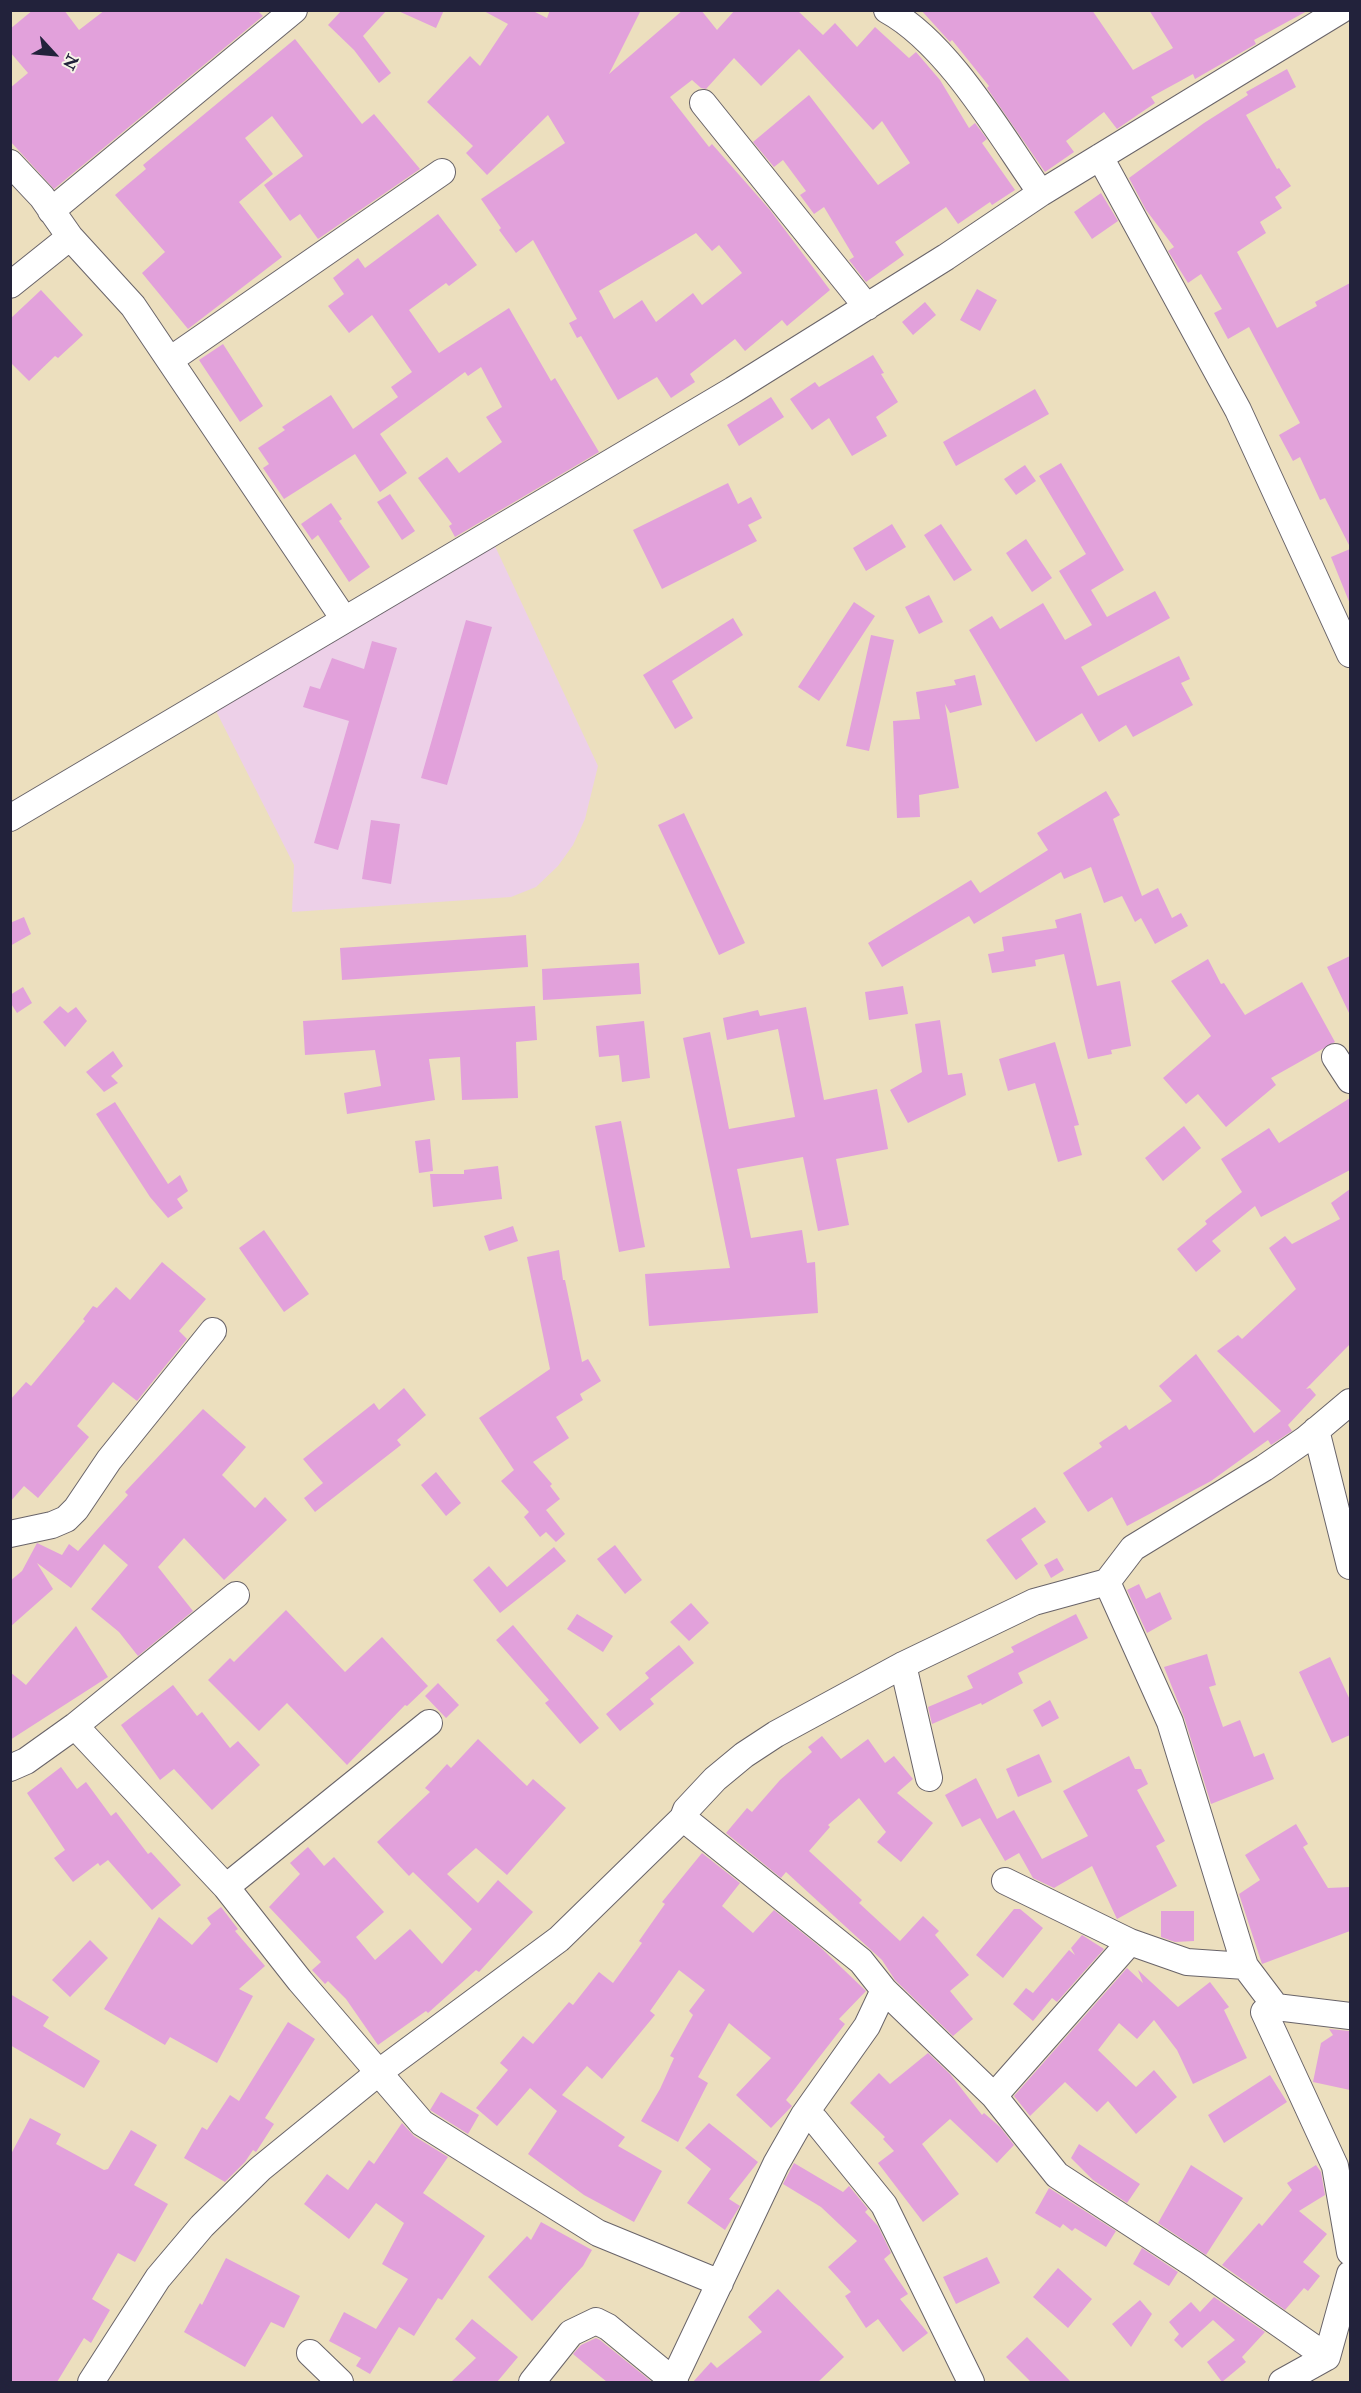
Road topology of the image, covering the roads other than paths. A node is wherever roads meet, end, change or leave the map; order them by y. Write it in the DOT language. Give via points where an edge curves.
graph roads {
  1 [pos="294,10"];
  2 [pos="887,10"];
  3 [pos="1341,10"];
  4 [pos="703,103"];
  5 [pos="1100,157"];
  6 [pos="10,163"];
  7 [pos="442,172"];
  8 [pos="1041,193"];
  9 [pos="51,211"];
  10 [pos="70,237"];
  11 [pos="10,285"];
  12 [pos="867,307"];
  13 [pos="170,360"];
  14 [pos="344,619"];
  15 [pos="1350,654"];
  16 [pos="10,818"];
  17 [pos="1335,1057"];
  18 [pos="1350,1080"];
  19 [pos="213,1331"];
  20 [pos="1350,1402"];
  21 [pos="1316,1430"];
  22 [pos="10,1534"];
  23 [pos="1350,1566"];
  24 [pos="1107,1582"];
  25 [pos="236,1595"];
  26 [pos="903,1665"];
  27 [pos="429,1723"];
  28 [pos="75,1726"];
  29 [pos="10,1768"];
  30 [pos="929,1778"];
  31 [pos="683,1818"];
  32 [pos="1005,1881"];
  33 [pos="226,1887"];
  34 [pos="1130,1942"];
  35 [pos="1245,1966"];
  36 [pos="884,1990"];
  37 [pos="1276,2007"];
  38 [pos="1350,2016"];
  39 [pos="378,2073"];
  40 [pos="994,2096"];
  41 [pos="804,2115"];
  42 [pos="1350,2252"];
  43 [pos="1350,2274"];
  44 [pos="720,2283"];
  45 [pos="310,2353"];
  46 [pos="1327,2357"];
  47 [pos="91,2382"];
  48 [pos="340,2382"];
  49 [pos="532,2382"];
  50 [pos="674,2382"];
  51 [pos="971,2382"];
  52 [pos="1282,2382"];
  1 -- 9 [label="street"];
  2 -- 8 [label="street" via="928,39 951,66"];
  3 -- 5 [label="street"];
  4 -- 12 [label="street"];
  5 -- 8 [label="street"];
  5 -- 15 [label="street" via="1238,410"];
  6 -- 9 [label="street"];
  7 -- 13 [label="street"];
  8 -- 12 [label="street"];
  9 -- 10 [label="street"];
  10 -- 11 [label="street"];
  10 -- 13 [label="street" via="133,306"];
  12 -- 14 [label="street"];
  13 -- 14 [label="street"];
  14 -- 16 [label="street"];
  17 -- 18 [label="street"];
  19 -- 22 [label="street" via="66,1519"];
  20 -- 21 [label="street"];
  21 -- 23 [label="street"];
  21 -- 24 [label="street" via="1133,1548"];
  24 -- 26 [label="street" via="1034,1602"];
  24 -- 35 [label="street" via="1170,1722"];
  25 -- 28 [label="street"];
  26 -- 30 [label="street"];
  26 -- 31 [label="street" via="744,1755 715,1779"];
  27 -- 33 [label="street"];
  28 -- 29 [label="street"];
  28 -- 33 [label="street"];
  31 -- 36 [label="street" via="861,1961"];
  31 -- 39 [label="street" via="559,1939"];
  32 -- 34 [label="street"];
  33 -- 39 [label="street"];
  34 -- 35 [label="street" via="1187,1962"];
  34 -- 40 [label="street"];
  35 -- 37 [label="street"];
  36 -- 40 [label="street"];
  36 -- 41 [label="street" via="867,2026"];
  37 -- 38 [label="street"];
  37 -- 42 [label="street" via="1264,2012 1335,2166"];
  39 -- 44 [label="street" via="422,2123 554,2207 608,2238"];
  39 -- 47 [label="street" via="260,2169 202,2226 158,2278"];
  40 -- 46 [label="street" via="1057,2175"];
  41 -- 44 [label="street" via="776,2164"];
  41 -- 51 [label="street" via="815,2120 884,2205"];
  43 -- 46 [label="street"];
  44 -- 50 [label="street"];
  45 -- 48 [label="street"];
  46 -- 52 [label="street"];
  49 -- 50 [label="street" via="571,2332 596,2321"];
}
